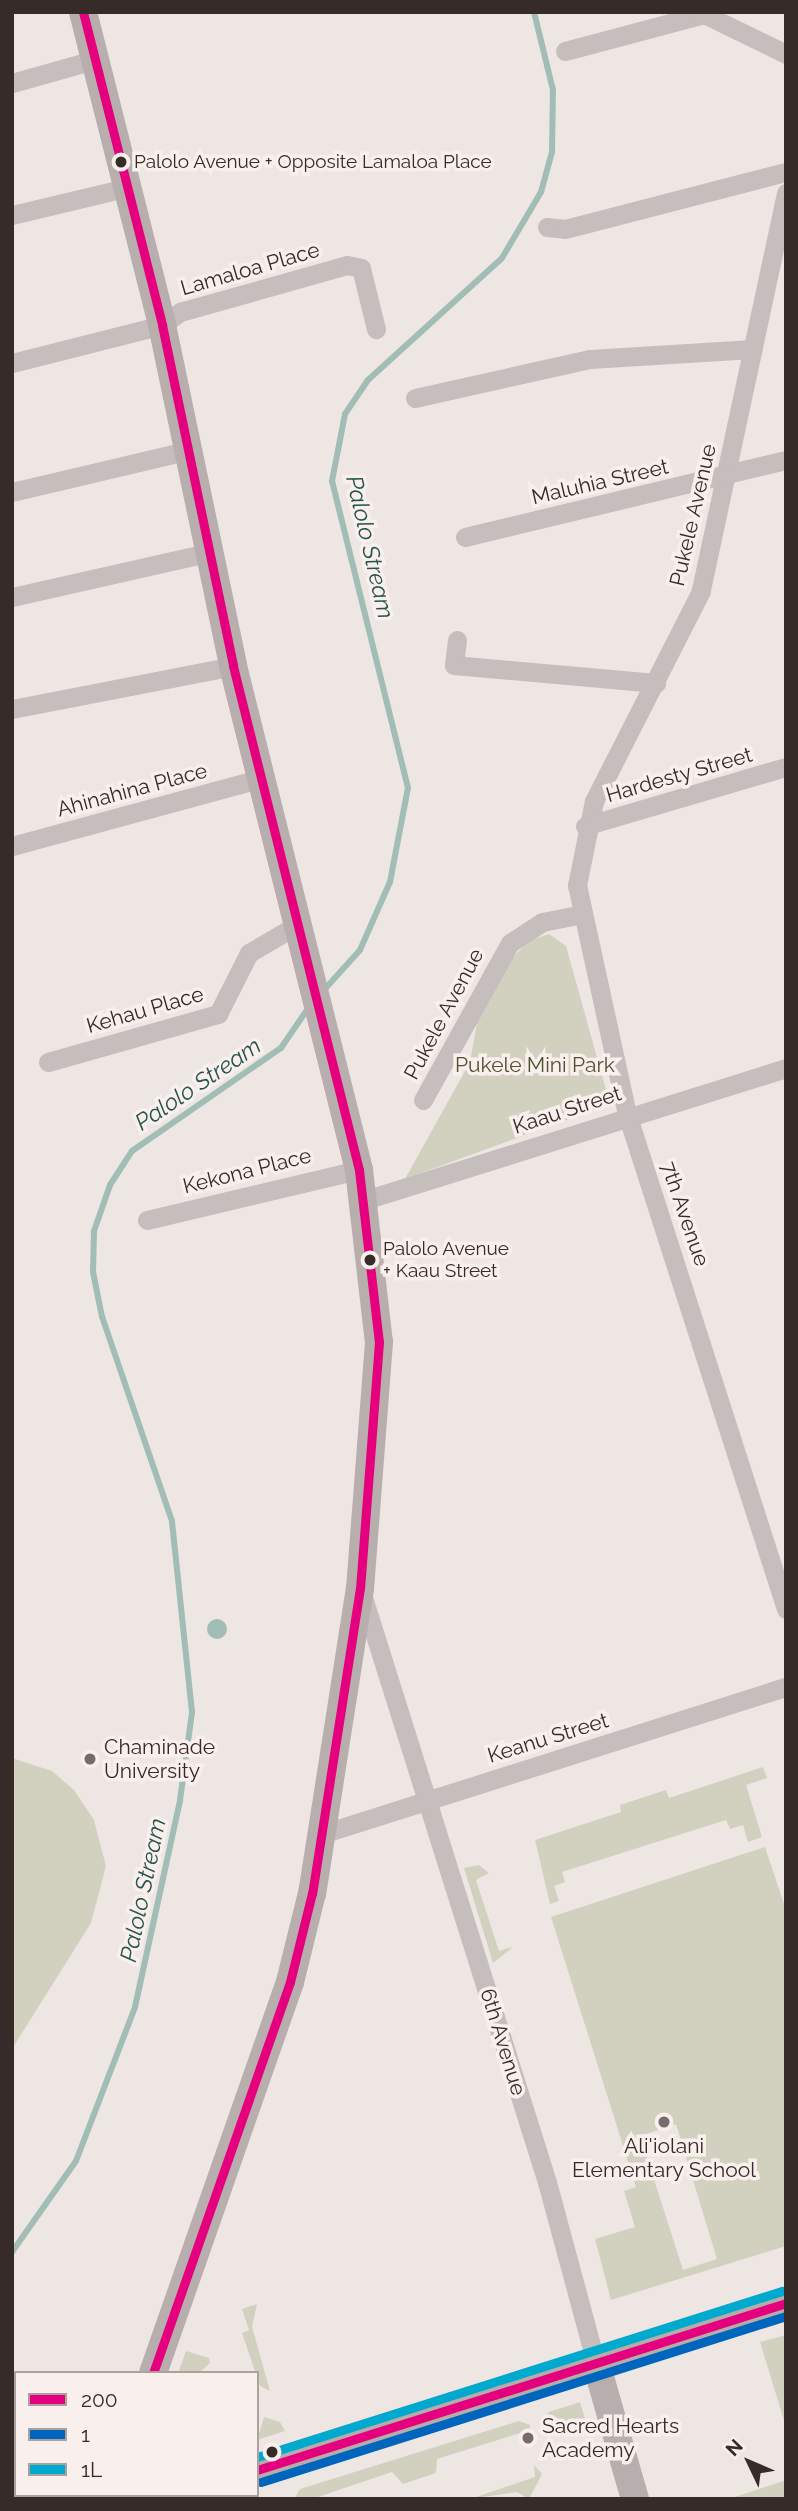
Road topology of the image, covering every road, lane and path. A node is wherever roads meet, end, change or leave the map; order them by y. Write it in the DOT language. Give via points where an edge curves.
graph roads {
  1 [pos="82,12"];
  2 [pos="565,51"];
  3 [pos="786,54"];
  4 [pos="94,60"];
  5 [pos="12,83"];
  6 [pos="786,172"];
  7 [pos="125,188"];
  8 [pos="786,193"];
  9 [pos="12,215"];
  10 [pos="784,219"];
  11 [pos="547,227"];
  12 [pos="162,325"];
  13 [pos="376,329"];
  14 [pos="752,349"];
  15 [pos="12,363"];
  16 [pos="415,398"];
  17 [pos="190,450"];
  18 [pos="786,460"];
  19 [pos="726,477"];
  20 [pos="12,492"];
  21 [pos="465,537"];
  22 [pos="207,553"];
  23 [pos="12,597"];
  24 [pos="457,640"];
  25 [pos="233,666"];
  26 [pos="656,683"];
  27 [pos="12,709"];
  28 [pos="786,767"];
  29 [pos="263,778"];
  30 [pos="585,826"];
  31 [pos="12,846"];
  32 [pos="579,915"];
  33 [pos="297,925"];
  34 [pos="48,1062"];
  35 [pos="786,1068"];
  36 [pos="423,1100"];
  37 [pos="627,1114"];
  38 [pos="359,1170"];
  39 [pos="365,1200"];
  40 [pos="147,1220"];
  41 [pos="360,1588"];
  42 [pos="786,1609"];
  43 [pos="786,1687"];
  44 [pos="428,1799"];
  45 [pos="325,1833"];
  46 [pos="786,2303"];
  47 [pos="596,2363"];
  48 [pos="154,2371"];
  49 [pos="259,2469"];
  50 [pos="635,2499"];
  1 -- 4 [label="street"];
  2 -- 3 [label="street" via="704,14"];
  4 -- 5 [label="street"];
  4 -- 7 [label="street"];
  6 -- 11 [label="street" via="578,226"];
  7 -- 9 [label="street"];
  7 -- 12 [label="street"];
  8 -- 10 [label="street, Pukele Avenue"];
  10 -- 14 [label="street, Pukele Avenue"];
  12 -- 13 [label="street, Lamaloa Place" via="180,312 346,265 361,268"];
  12 -- 15 [label="street, Lamaloa Place"];
  12 -- 17 [label="street"];
  14 -- 16 [label="street" via="590,359"];
  14 -- 19 [label="street, Pukele Avenue"];
  17 -- 20 [label="street"];
  17 -- 22 [label="street"];
  18 -- 19 [label="street, Maluhia Street"];
  19 -- 21 [label="street, Maluhia Street"];
  19 -- 26 [label="street, Pukele Avenue" via="701,591"];
  22 -- 23 [label="street"];
  22 -- 25 [label="street"];
  24 -- 26 [label="street" via="454,665"];
  25 -- 27 [label="street"];
  25 -- 29 [label="street"];
  26 -- 30 [label="street, Pukele Avenue"];
  28 -- 30 [label="street, Hardesty Street"];
  29 -- 31 [label="street, Ahinahina Place"];
  29 -- 33 [label="street"];
  30 -- 32 [label="street, 7th Avenue"];
  32 -- 36 [label="street, Pukele Avenue" via="542,922 510,943"];
  32 -- 37 [label="street, 7th Avenue"];
  33 -- 34 [label="street, Kehau Place" via="249,953 218,1014"];
  33 -- 38 [label="street"];
  35 -- 37 [label="street, Kaau Street"];
  37 -- 39 [label="street, Kaau Street"];
  37 -- 42 [label="street, 7th Avenue"];
  38 -- 39 [label="street"];
  38 -- 40 [label="street, Kekona Place"];
  39 -- 41 [label="street" via="379,1342"];
  41 -- 44 [label="street, 6th Avenue"];
  41 -- 45 [label="street"];
  43 -- 44 [label="street, Keanu Street"];
  44 -- 45 [label="street, Keanu Street"];
  44 -- 47 [label="street, 6th Avenue" via="547,2182"];
  45 -- 48 [label="street" via="290,1982"];
  46 -- 47 [label="main road"];
  47 -- 49 [label="main road"];
  47 -- 50 [label="street, 6th Avenue"];
}
